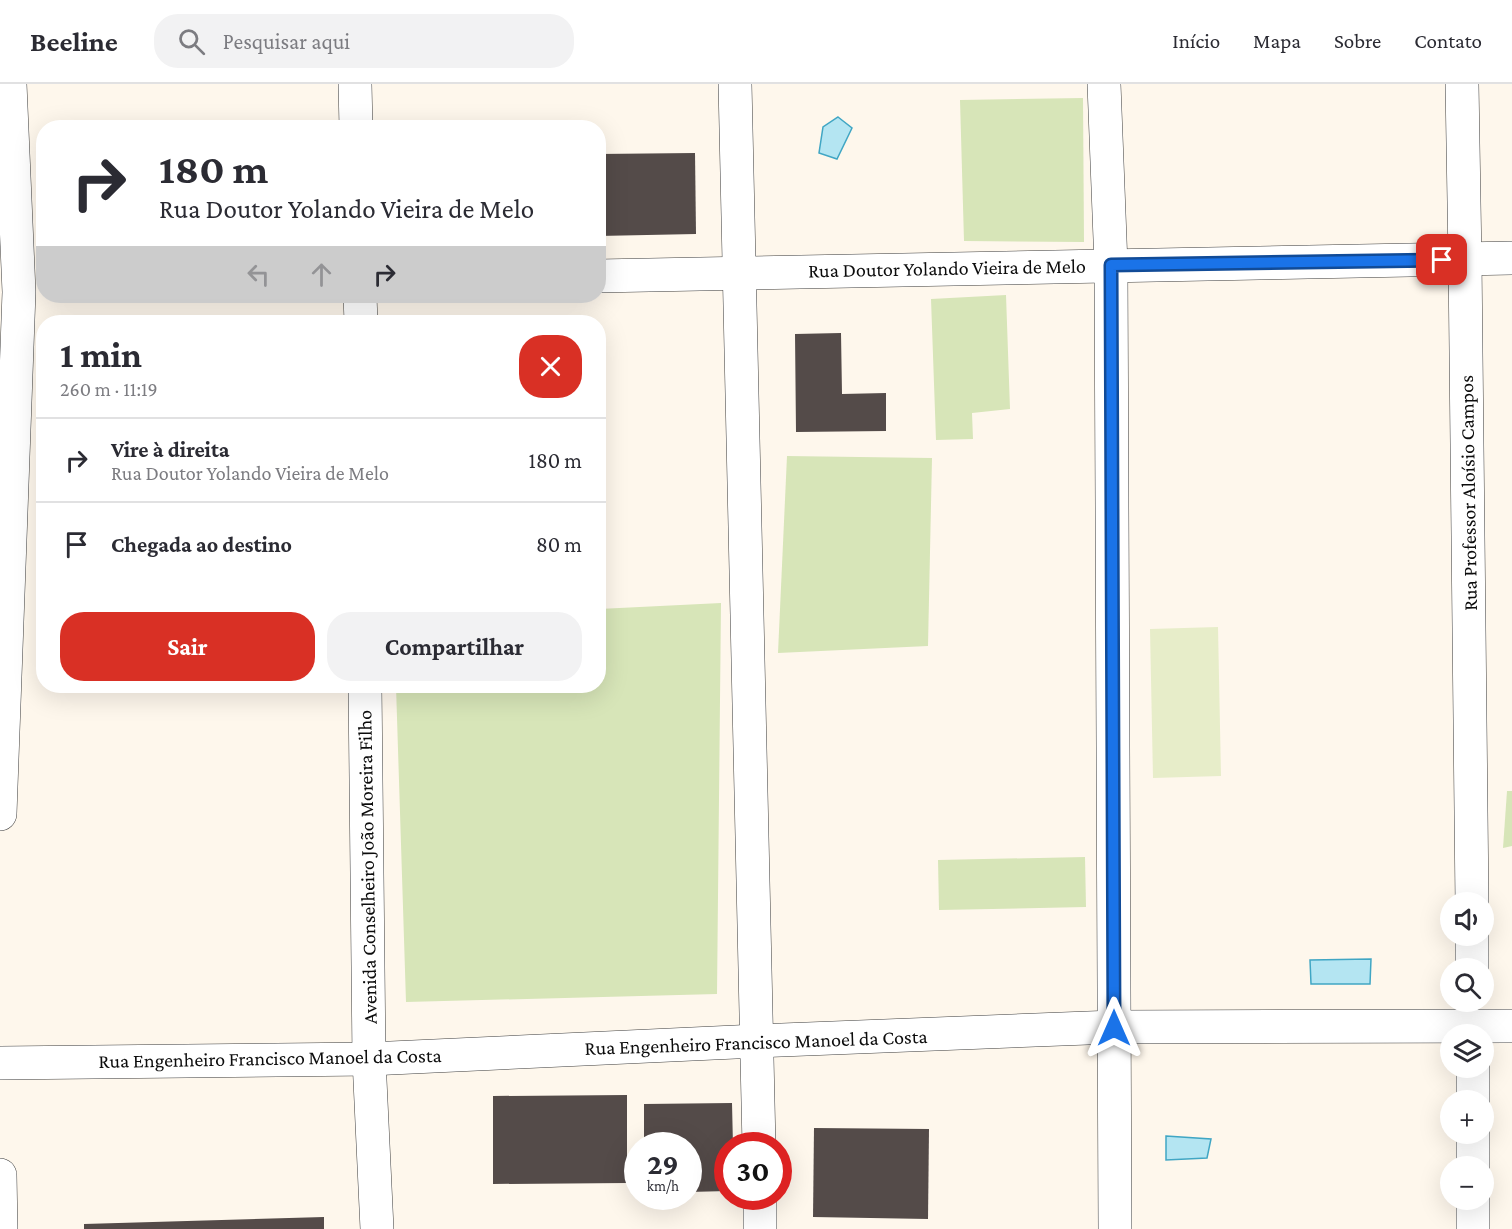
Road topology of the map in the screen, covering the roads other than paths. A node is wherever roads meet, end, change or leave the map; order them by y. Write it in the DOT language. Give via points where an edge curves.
graph roads {
  1 [pos="10,84"];
  2 [pos="355,84"];
  3 [pos="735,84"];
  4 [pos="1104,84"];
  5 [pos="1462,84"];
  6 [pos="356,120"];
  7 [pos="1512,258"];
  8 [pos="1465,260"];
  9 [pos="1111,265"];
  10 [pos="738,272"];
  11 [pos="606,276"];
  12 [pos="21,292"];
  13 [pos="365,693"];
  14 [pos="0,814"];
  15 [pos="1472,892"];
  16 [pos="1473,1021"];
  17 [pos="1512,1026"];
  18 [pos="1114,1028"];
  19 [pos="757,1041"];
  20 [pos="369,1059"];
  21 [pos="0,1063"];
  22 [pos="759,1132"];
  23 [pos="0,1175"];
  24 [pos="760,1210"];
  25 [pos="1473,1210"];
  26 [pos="1,1229"];
  27 [pos="377,1229"];
  28 [pos="760,1229"];
  29 [pos="1115,1229"];
  30 [pos="1473,1229"];
  1 -- 12 [label="street"];
  2 -- 6 [label="street"];
  3 -- 10 [label="street"];
  4 -- 9 [label="street"];
  5 -- 8 [label="street, Rua Professor Aloísio Campos"];
  7 -- 8 [label="street, Rua Doutor Yolando Vieira de Melo"];
  8 -- 9 [label="street, Rua Doutor Yolando Vieira de Melo"];
  8 -- 15 [label="street, Rua Professor Aloísio Campos"];
  9 -- 10 [label="street, Rua Doutor Yolando Vieira de Melo"];
  9 -- 18 [label="street"];
  10 -- 11 [label="street, Rua Doutor Yolando Vieira de Melo"];
  10 -- 19 [label="street"];
  12 -- 14 [label="street"];
  13 -- 20 [label="street, Avenida Conselheiro João Moreira Filho"];
  16 -- 17 [label="street, Rua Engenheiro Francisco Manoel da Costa"];
  16 -- 18 [label="street, Rua Engenheiro Francisco Manoel da Costa"];
  18 -- 19 [label="street, Rua Engenheiro Francisco Manoel da Costa"];
  18 -- 29 [label="street"];
  19 -- 20 [label="street, Rua Engenheiro Francisco Manoel da Costa"];
  19 -- 22 [label="street"];
  20 -- 21 [label="street, Rua Engenheiro Francisco Manoel da Costa"];
  20 -- 27 [label="street, Avenida Conselheiro João Moreira Filho"];
  23 -- 26 [label="street"];
  24 -- 28 [label="street"];
  25 -- 30 [label="street"];
}
